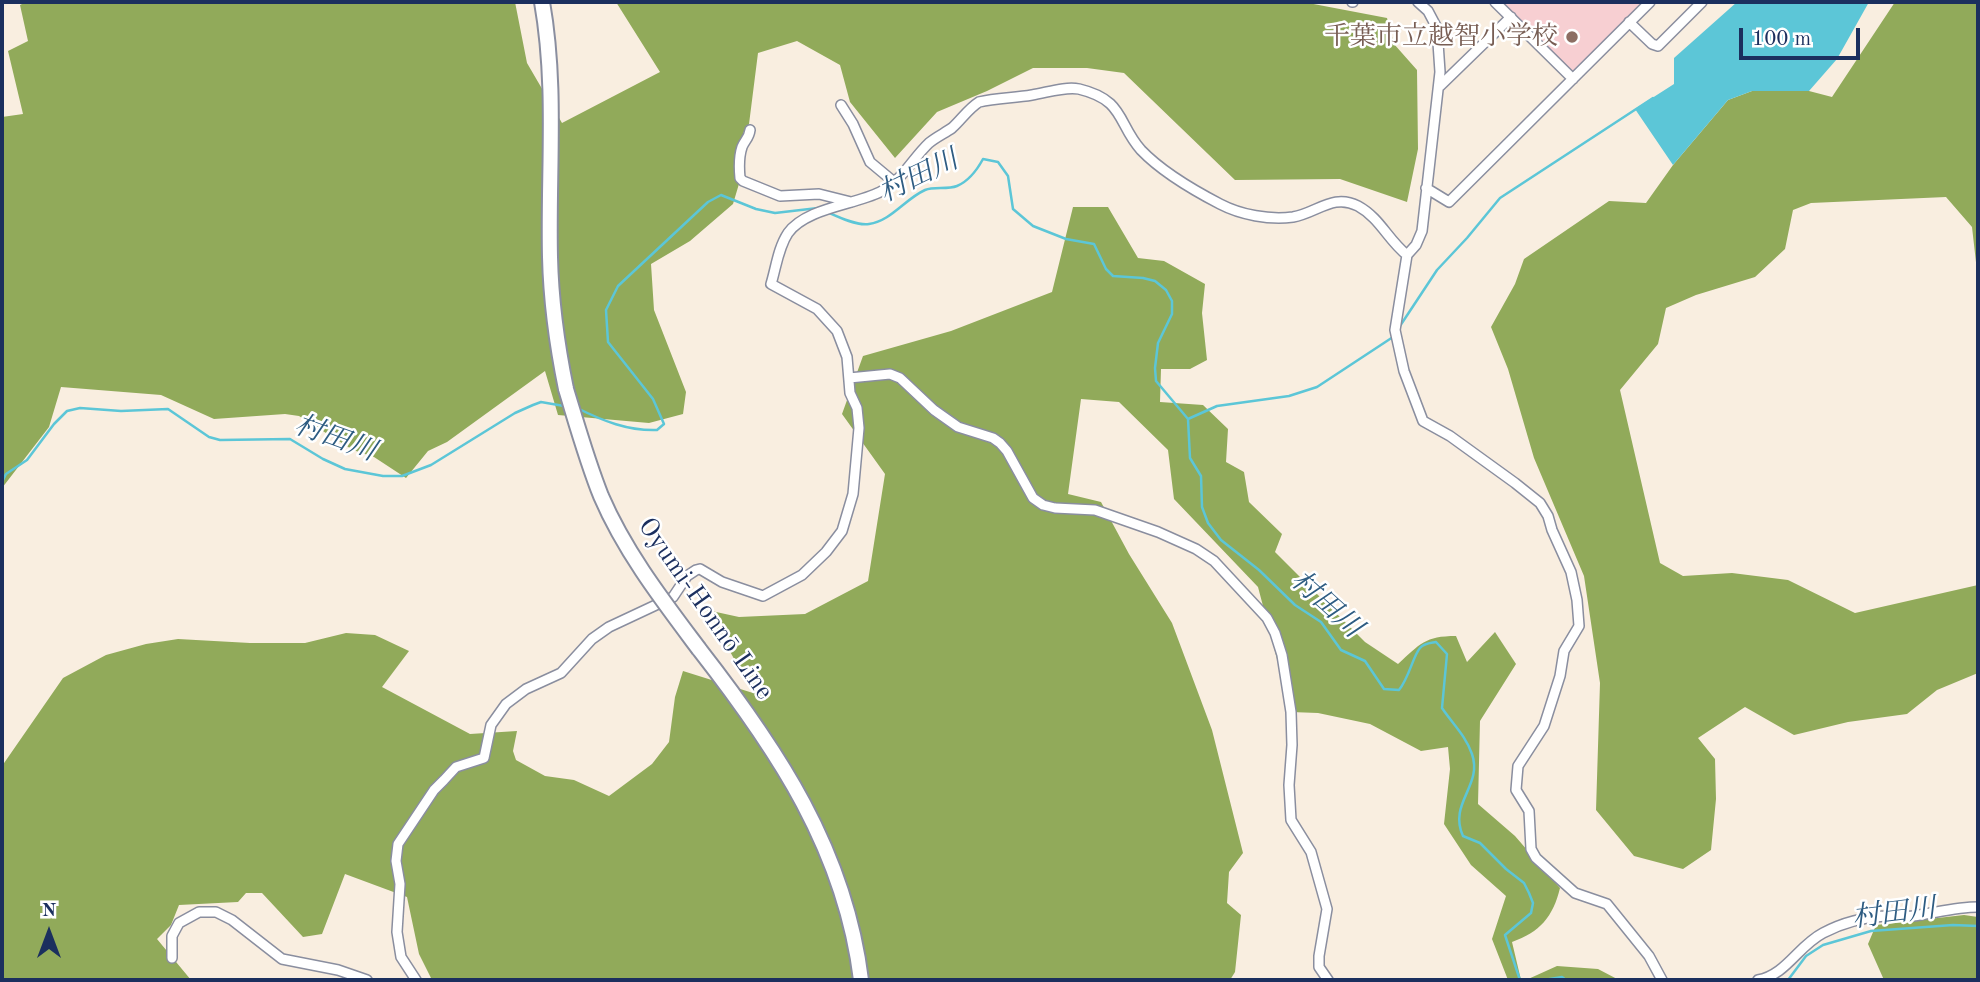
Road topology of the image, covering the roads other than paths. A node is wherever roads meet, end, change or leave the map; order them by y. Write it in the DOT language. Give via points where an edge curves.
graph roads {
  1 [pos="542,2"];
  2 [pos="1418,2"];
  3 [pos="1495,2"];
  4 [pos="1650,2"];
  5 [pos="1702,2"];
  6 [pos="1511,17"];
  7 [pos="1629,22"];
  8 [pos="1573,79"];
  9 [pos="1440,86"];
  10 [pos="841,105"];
  11 [pos="750,130"];
  12 [pos="894,182"];
  13 [pos="1426,188"];
  14 [pos="848,204"];
  15 [pos="1406,255"];
  16 [pos="849,378"];
  17 [pos="1978,907"];
  18 [pos="172,958"];
  19 [pos="367,980"];
  20 [pos="416,980"];
  21 [pos="861,980"];
  22 [pos="1328,980"];
  23 [pos="1662,980"];
  24 [pos="1758,980"];
  1 -- 21 [label="main road, Oyumi-Honnō Line, bridge" via="551,77 555,325 566,389 588,462 616,527 658,595 761,731 800,794 833,871"];
  2 -- 9 [label="street" via="1437,28"];
  3 -- 6 [label="street"];
  4 -- 7 [label="street"];
  5 -- 7 [label="street" via="1658,46"];
  6 -- 8 [label="street"];
  6 -- 9 [label="street"];
  7 -- 8 [label="street"];
  8 -- 13 [label="street" via="1449,202"];
  9 -- 13 [label="street"];
  10 -- 12 [label="street" via="870,162"];
  11 -- 14 [label="street" via="739,165 743,181 789,197 819,194"];
  12 -- 14 [label="street"];
  12 -- 15 [label="street" via="930,143 979,102 1077,88 1117,109 1139,148 1219,204 1237,212 1291,217 1342,201 1378,220"];
  13 -- 15 [label="street" via="1422,230"];
  14 -- 16 [label="street" via="822,212 788,233 771,284 817,309 837,331"];
  15 -- 23 [label="street" via="1395,334 1423,421 1540,503 1571,572 1577,600 1579,626 1564,651 1544,726 1518,766 1516,790 1531,819 1531,849 1575,893 1607,904 1649,956"];
  16 -- 20 [label="street" via="859,428 853,494 842,531 826,552 802,575 763,596 696,570 673,597 608,627 561,673 513,698 491,724 484,758 456,767 433,790 398,844 396,861 401,957"];
  16 -- 22 [label="street" via="890,374 900,378 958,427 1000,443 1033,498 1043,505 1095,510 1186,545 1214,561 1267,618 1282,655 1292,712 1292,820 1311,852 1326,909 1319,967"];
  17 -- 24 [label="street" via="1845,923 1805,944 1770,978"];
  18 -- 19 [label="street" via="172,936 179,923 198,912 216,912 282,959"];
}
